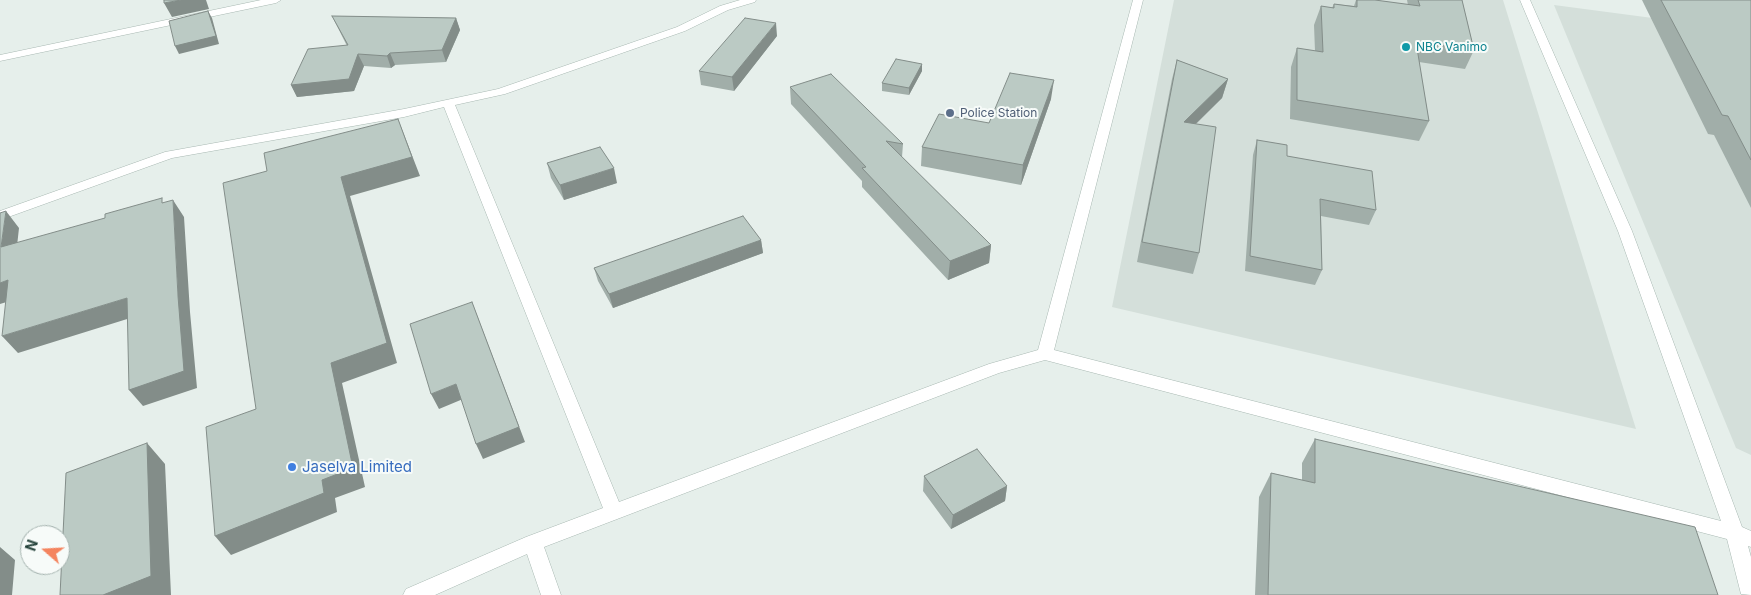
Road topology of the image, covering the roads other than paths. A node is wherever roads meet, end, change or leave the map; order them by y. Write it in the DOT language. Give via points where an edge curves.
graph roads {
  1 [pos="276,0"];
  2 [pos="751,0"];
  3 [pos="1138,0"];
  4 [pos="1525,0"];
  5 [pos="0,58"];
  6 [pos="448,103"];
  7 [pos="0,216"];
  8 [pos="1046,354"];
  9 [pos="614,512"];
  10 [pos="1743,536"];
  11 [pos="533,543"];
  12 [pos="1751,594"];
  13 [pos="413,595"];
  14 [pos="551,595"];
  1 -- 5 [label="street"];
  2 -- 6 [label="street" via="724,8 681,29 510,88"];
  3 -- 8 [label="street"];
  4 -- 10 [label="street" via="1625,231"];
  6 -- 7 [label="street" via="169,154"];
  6 -- 9 [label="street"];
  8 -- 9 [label="street" via="995,368"];
  8 -- 10 [label="street"];
  9 -- 11 [label="street"];
  10 -- 12 [label="street"];
  11 -- 13 [label="street"];
  11 -- 14 [label="street"];
}
